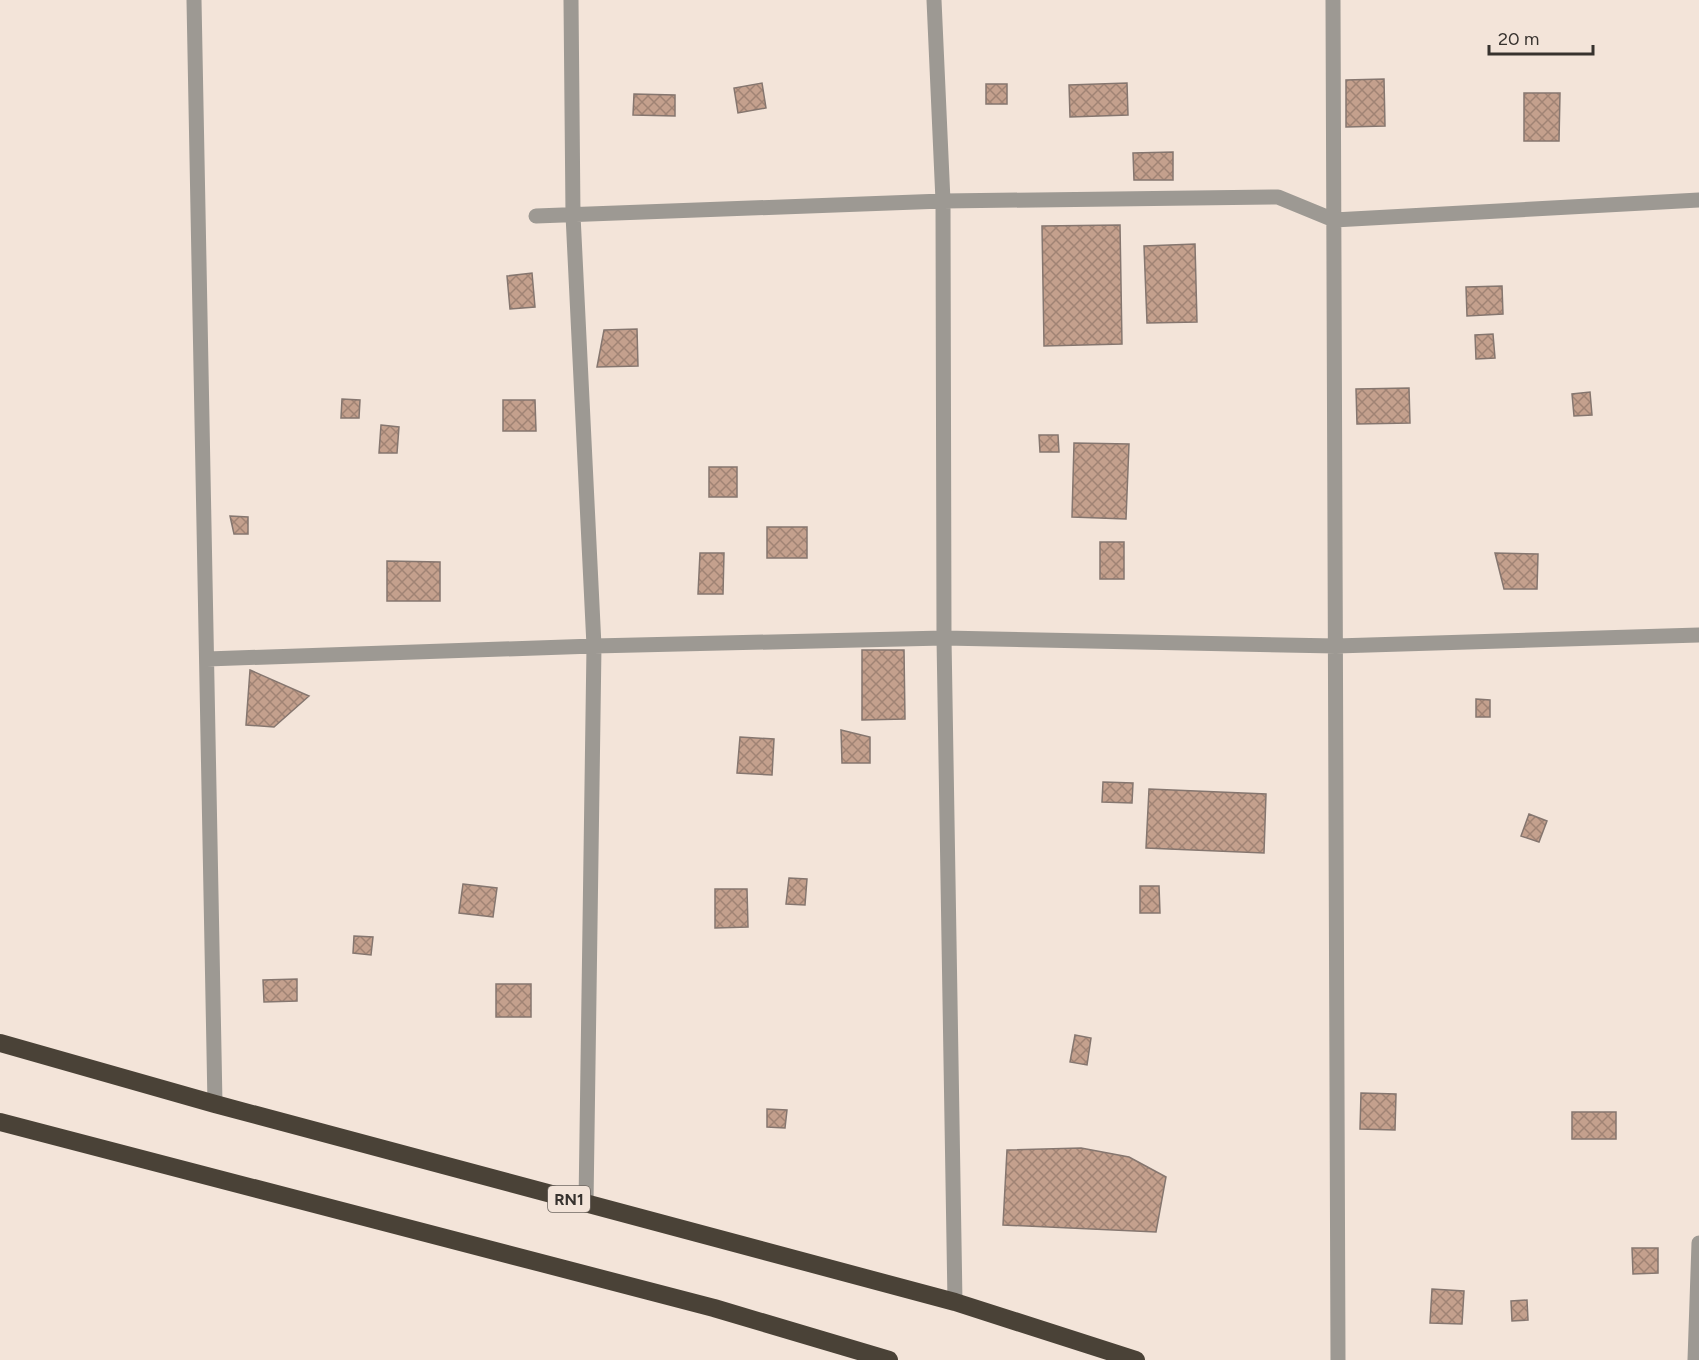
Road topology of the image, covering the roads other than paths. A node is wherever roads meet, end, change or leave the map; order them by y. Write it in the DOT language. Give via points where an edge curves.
graph roads {
  1 [pos="194,0"];
  2 [pos="571,0"];
  3 [pos="934,0"];
  4 [pos="1333,0"];
  5 [pos="1699,200"];
  6 [pos="943,201"];
  7 [pos="573,215"];
  8 [pos="536,216"];
  9 [pos="1334,220"];
  10 [pos="1699,635"];
  11 [pos="944,638"];
  12 [pos="594,646"];
  13 [pos="1336,646"];
  14 [pos="207,659"];
  15 [pos="0,1043"];
  16 [pos="215,1104"];
  17 [pos="0,1122"];
  18 [pos="586,1204"];
  19 [pos="1699,1243"];
  20 [pos="955,1302"];
  21 [pos="889,1360"];
  22 [pos="1136,1360"];
  23 [pos="1338,1360"];
  24 [pos="1695,1360"];
  1 -- 14 [label="street"];
  2 -- 7 [label="street"];
  3 -- 6 [label="street"];
  4 -- 9 [label="street"];
  5 -- 9 [label="street"];
  6 -- 7 [label="street"];
  6 -- 9 [label="street" via="1278,197"];
  6 -- 11 [label="street"];
  7 -- 8 [label="street"];
  7 -- 12 [label="street"];
  9 -- 13 [label="street"];
  10 -- 13 [label="street"];
  11 -- 12 [label="street"];
  11 -- 13 [label="street"];
  11 -- 20 [label="street"];
  12 -- 14 [label="street"];
  12 -- 18 [label="street"];
  13 -- 23 [label="street"];
  14 -- 16 [label="street"];
  15 -- 16 [label="highway, RN1"];
  16 -- 18 [label="highway, RN1"];
  17 -- 21 [label="highway" via="714,1308"];
  18 -- 20 [label="highway, RN1"];
  19 -- 24 [label="street"];
  20 -- 22 [label="highway, RN1"];
}
